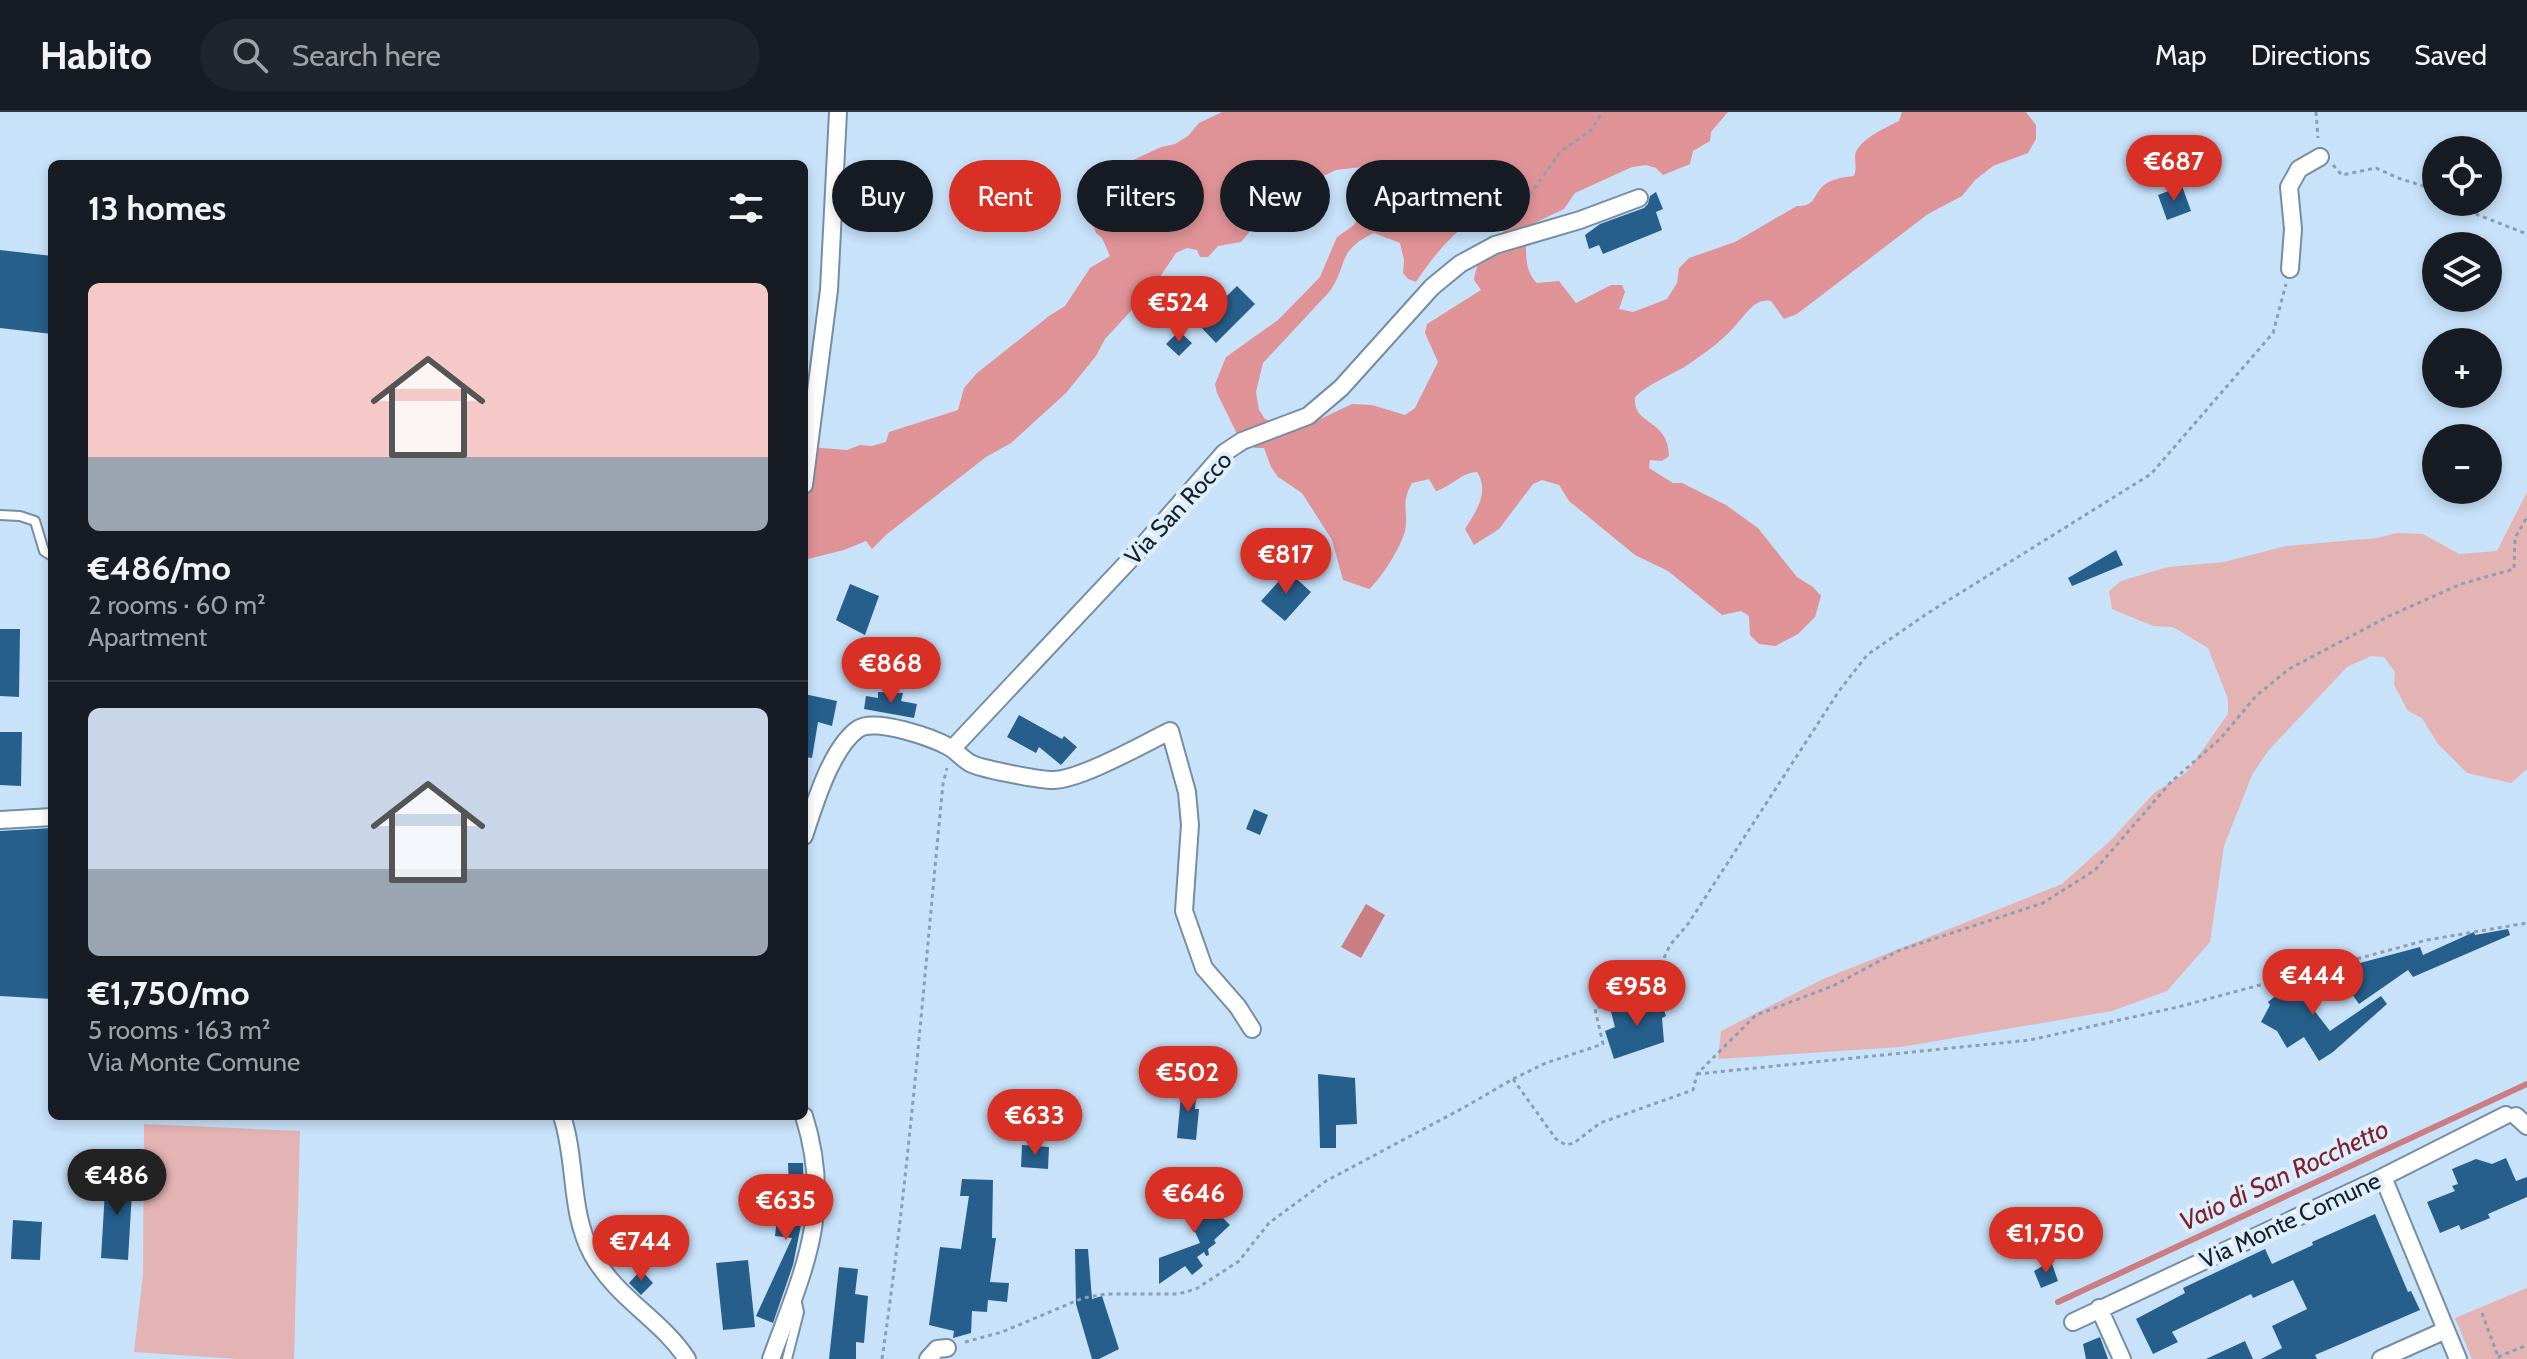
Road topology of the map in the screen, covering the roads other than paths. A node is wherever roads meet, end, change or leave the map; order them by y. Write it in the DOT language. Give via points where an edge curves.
graph roads {
  1 [pos="838,112"];
  2 [pos="2320,157"];
  3 [pos="1639,198"];
  4 [pos="2290,269"];
  5 [pos="808,454"];
  6 [pos="0,515"];
  7 [pos="48,554"];
  8 [pos="952,749"];
  9 [pos="48,817"];
  10 [pos="0,820"];
  11 [pos="808,823"];
  12 [pos="1252,1029"];
  13 [pos="2516,1119"];
  14 [pos="563,1120"];
  15 [pos="805,1120"];
  16 [pos="2383,1177"];
  17 [pos="795,1294"];
  18 [pos="2099,1308"];
  19 [pos="2073,1322"];
  20 [pos="2446,1330"];
  21 [pos="947,1348"];
  22 [pos="687,1359"];
  23 [pos="771,1359"];
  24 [pos="787,1359"];
  25 [pos="928,1359"];
  26 [pos="2122,1359"];
  27 [pos="2381,1359"];
  28 [pos="2458,1359"];
  1 -- 5 [label="street" via="829,290"];
  2 -- 4 [label="street" via="2299,169 2289,187"];
  3 -- 8 [label="street, Via San Rocco" via="1495,245 1460,264 1308,416 1224,453"];
  6 -- 7 [label="lane" via="35,521"];
  8 -- 11 [label="street" via="931,738 876,725 861,727 848,738 819,787"];
  8 -- 12 [label="street" via="971,764 1054,781 1170,731 1190,825 1184,911 1204,968"];
  9 -- 10 [label="street"];
  13 -- 16 [label="street, Via Monte Comune"];
  14 -- 22 [label="street" via="581,1229 592,1254 615,1287 678,1344"];
  15 -- 17 [label="street" via="813,1145 817,1207"];
  16 -- 18 [label="street, Via Monte Comune"];
  16 -- 20 [label="street"];
  17 -- 23 [label="street"];
  17 -- 24 [label="lane" via="799,1312"];
  18 -- 19 [label="street, Via Monte Comune"];
  18 -- 26 [label="street"];
  20 -- 27 [label="street"];
  20 -- 28 [label="street"];
  21 -- 25 [label="street" via="937,1349"];
}
